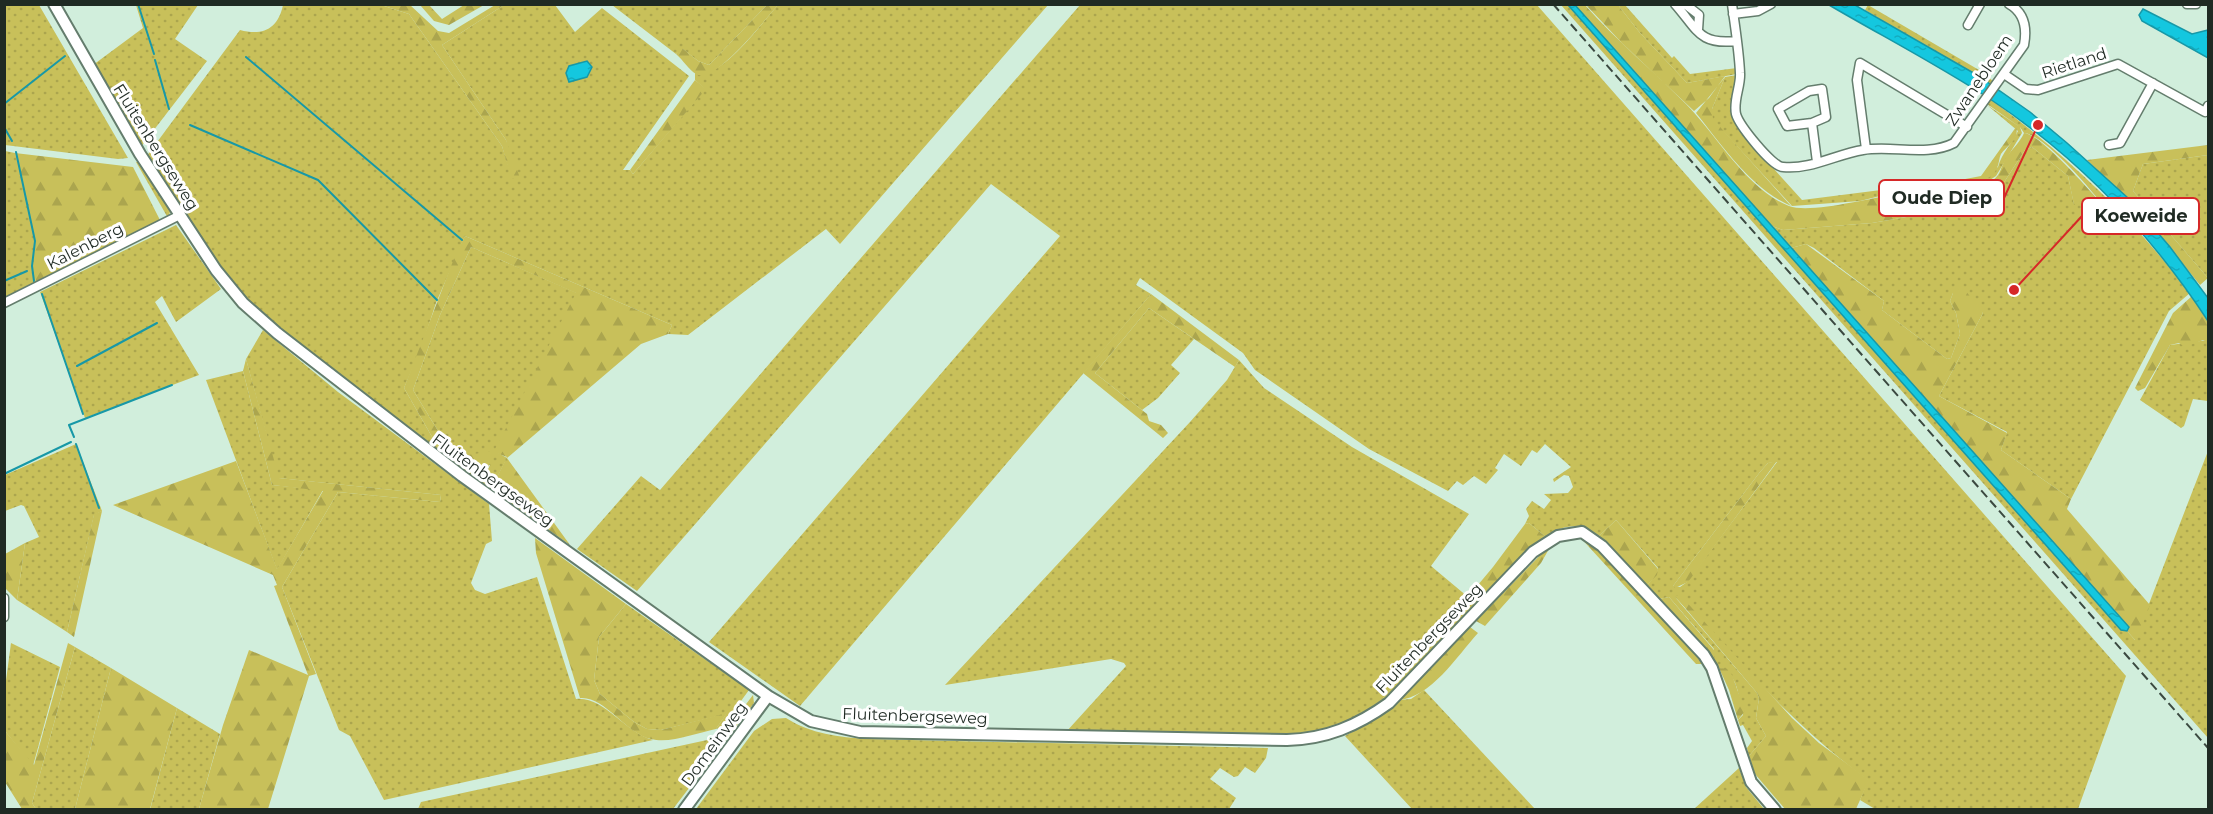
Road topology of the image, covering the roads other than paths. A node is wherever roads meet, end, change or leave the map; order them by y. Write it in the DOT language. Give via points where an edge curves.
graph roads {
  1 [pos="54,4"];
  2 [pos="1675,4"];
  3 [pos="1685,4"];
  4 [pos="1771,4"];
  5 [pos="1980,4"];
  6 [pos="2009,4"];
  7 [pos="2187,4"];
  8 [pos="2196,4"];
  9 [pos="1733,9"];
  10 [pos="1968,25"];
  11 [pos="1698,30"];
  12 [pos="1736,41"];
  13 [pos="2004,74"];
  14 [pos="2153,83"];
  15 [pos="2208,106"];
  16 [pos="1812,123"];
  17 [pos="1967,127"];
  18 [pos="2109,145"];
  19 [pos="1866,149"];
  20 [pos="1817,162"];
  21 [pos="180,215"];
  22 [pos="4,303"];
  23 [pos="5,599"];
  24 [pos="4,617"];
  25 [pos="768,696"];
  26 [pos="684,810"];
  27 [pos="1774,810"];
  1 -- 21 [label="street, Fluitenbergseweg" via="140,154"];
  2 -- 11 [label="street"];
  3 -- 11 [label="street" via="1699,15"];
  4 -- 9 [label="street" via="1758,11"];
  5 -- 10 [label="street"];
  6 -- 13 [label="street, Zwanebloem" via="2023,17 2027,32 2024,45"];
  7 -- 8 [label="street"];
  9 -- 12 [label="street, Zwanebloem"];
  11 -- 12 [label="street" via="1715,43"];
  12 -- 20 [label="street, Zwanebloem" via="1740,75 1735,106 1738,119 1773,162 1786,168"];
  13 -- 14 [label="street, Rietland" via="2026,89 2038,90 2118,64"];
  13 -- 17 [label="street, Zwanebloem"];
  14 -- 15 [label="street, Rietland" via="2205,112"];
  14 -- 18 [label="street" via="2120,142"];
  16 -- 16 [label="street" via="1787,126 1778,109 1809,91 1822,89 1826,117"];
  16 -- 20 [label="street"];
  17 -- 19 [label="street, Zwanebloem" via="1958,140 1944,147"];
  17 -- 19 [label="street" via="1860,63 1857,80"];
  19 -- 20 [label="street, Zwanebloem"];
  21 -- 22 [label="street, Kalenberg"];
  21 -- 25 [label="street, Fluitenbergseweg" via="226,283 277,333 462,476"];
  23 -- 24 [label="street"];
  25 -- 26 [label="street, Domeinweg"];
  25 -- 27 [label="street, Fluitenbergseweg" via="811,721 849,731 1308,739 1362,722 1389,703 1533,552 1558,536 1582,532 1602,546 1704,655 1751,782"];
}
